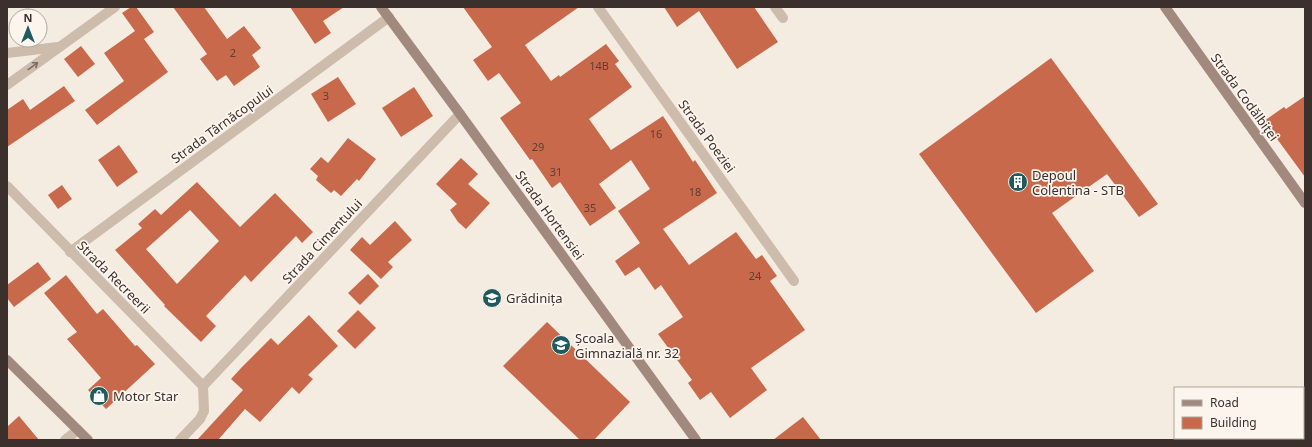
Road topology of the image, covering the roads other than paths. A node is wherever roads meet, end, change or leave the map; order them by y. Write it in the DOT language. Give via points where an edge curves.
graph roads {
  1 [pos="115,7"];
  2 [pos="381,7"];
  3 [pos="598,7"];
  4 [pos="775,7"];
  5 [pos="1165,7"];
  6 [pos="389,17"];
  7 [pos="783,18"];
  8 [pos="60,47"];
  9 [pos="7,54"];
  10 [pos="7,84"];
  11 [pos="460,114"];
  12 [pos="7,186"];
  13 [pos="1304,200"];
  14 [pos="70,252"];
  15 [pos="794,281"];
  16 [pos="7,360"];
  17 [pos="203,386"];
  18 [pos="78,430"];
  19 [pos="65,440"];
  20 [pos="88,440"];
  21 [pos="180,440"];
  22 [pos="696,440"];
  1 -- 8 [label="street"];
  2 -- 6 [label="street, Strada Hortensiei"];
  3 -- 15 [label="street, Strada Poeziei"];
  4 -- 7 [label="street"];
  5 -- 13 [label="street, Strada Codălbiței"];
  6 -- 11 [label="street, Strada Hortensiei"];
  6 -- 14 [label="street, Strada Târnăcopului"];
  8 -- 9 [label="street"];
  10 -- 8 [label="street, one-way"];
  11 -- 17 [label="street, Strada Cimentului"];
  11 -- 22 [label="street, Strada Hortensiei"];
  12 -- 14 [label="street, Strada Recreerii"];
  14 -- 17 [label="street, Strada Recreerii"];
  16 -- 18 [label="street"];
  17 -- 21 [label="street" via="204,411"];
  18 -- 19 [label="street"];
  18 -- 20 [label="street"];
}
